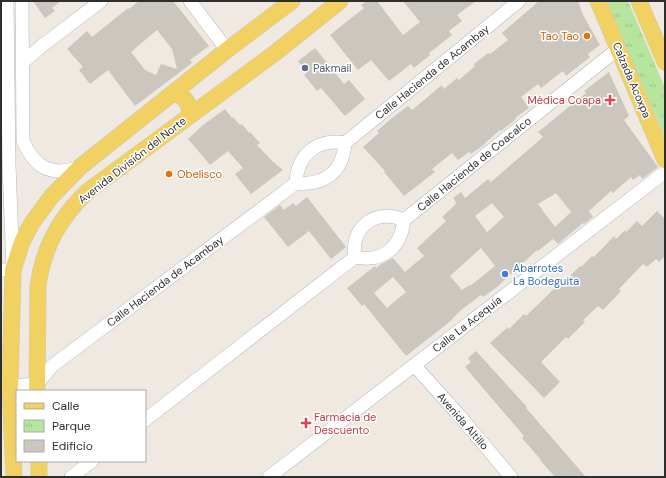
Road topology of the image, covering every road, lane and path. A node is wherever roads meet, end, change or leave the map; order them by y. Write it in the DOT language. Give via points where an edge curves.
graph roads {
  1 [pos="7,1"];
  2 [pos="22,1"];
  3 [pos="101,1"];
  4 [pos="190,1"];
  5 [pos="292,1"];
  6 [pos="340,1"];
  7 [pos="519,1"];
  8 [pos="598,1"];
  9 [pos="639,1"];
  10 [pos="4,48"];
  11 [pos="619,48"];
  12 [pos="227,50"];
  13 [pos="665,62"];
  14 [pos="22,63"];
  15 [pos="187,83"];
  16 [pos="173,94"];
  17 [pos="205,104"];
  18 [pos="189,116"];
  19 [pos="345,143"];
  20 [pos="665,160"];
  21 [pos="5,164"];
  22 [pos="80,167"];
  23 [pos="665,172"];
  24 [pos="296,183"];
  25 [pos="404,220"];
  26 [pos="355,257"];
  27 [pos="7,270"];
  28 [pos="414,365"];
  29 [pos="6,387"];
  30 [pos="37,387"];
  31 [pos="146,419"];
  32 [pos="39,462"];
  33 [pos="91,462"];
  34 [pos="14,477"];
  35 [pos="39,477"];
  36 [pos="71,477"];
  37 [pos="269,477"];
  38 [pos="510,477"];
  1 -- 10 [label="street"];
  2 -- 14 [label="street"];
  3 -- 14 [label="street"];
  4 -- 12 [label="street"];
  5 -- 12 [label="main road"];
  6 -- 17 [label="main road, Avenida División del Norte"];
  7 -- 19 [label="street, Calle Hacienda de Acambay"];
  8 -- 11 [label="main road, Calzada Acoxpa"];
  9 -- 13 [label="main road"];
  10 -- 21 [label="street"];
  11 -- 20 [label="main road, Calzada Acoxpa"];
  11 -- 25 [label="street, Calle Hacienda de Coacalco"];
  12 -- 15 [label="main road"];
  14 -- 22 [label="street" via="22,141 28,152 35,162 57,172"];
  15 -- 16 [label="main road"];
  15 -- 17 [label="main road" via="190,97 197,103"];
  16 -- 18 [label="main road" via="187,100"];
  16 -- 22 [label="main road"];
  17 -- 18 [label="main road, Avenida División del Norte"];
  18 -- 30 [label="main road, Avenida División del Norte" via="88,191 67,212 52,236 38,286"];
  19 -- 24 [label="street" via="342,159 332,173 312,183"];
  19 -- 24 [label="street" via="324,143 312,150 298,168"];
  21 -- 27 [label="street"];
  22 -- 27 [label="main road" via="51,197 32,223"];
  23 -- 28 [label="street, Calle La Acequia"];
  24 -- 30 [label="street, Calle Hacienda de Acambay" via="52,366"];
  25 -- 26 [label="street" via="401,236 391,250 378,257"];
  25 -- 26 [label="street" via="383,216 369,221 357,237"];
  26 -- 31 [label="street"];
  27 -- 29 [label="main road"];
  28 -- 37 [label="street, Calle La Acequia"];
  28 -- 38 [label="street, Avenida Altillo"];
  29 -- 30 [label="street"];
  29 -- 34 [label="main road"];
  32 -- 35 [label="main road"];
  33 -- 36 [label="street"];
}
